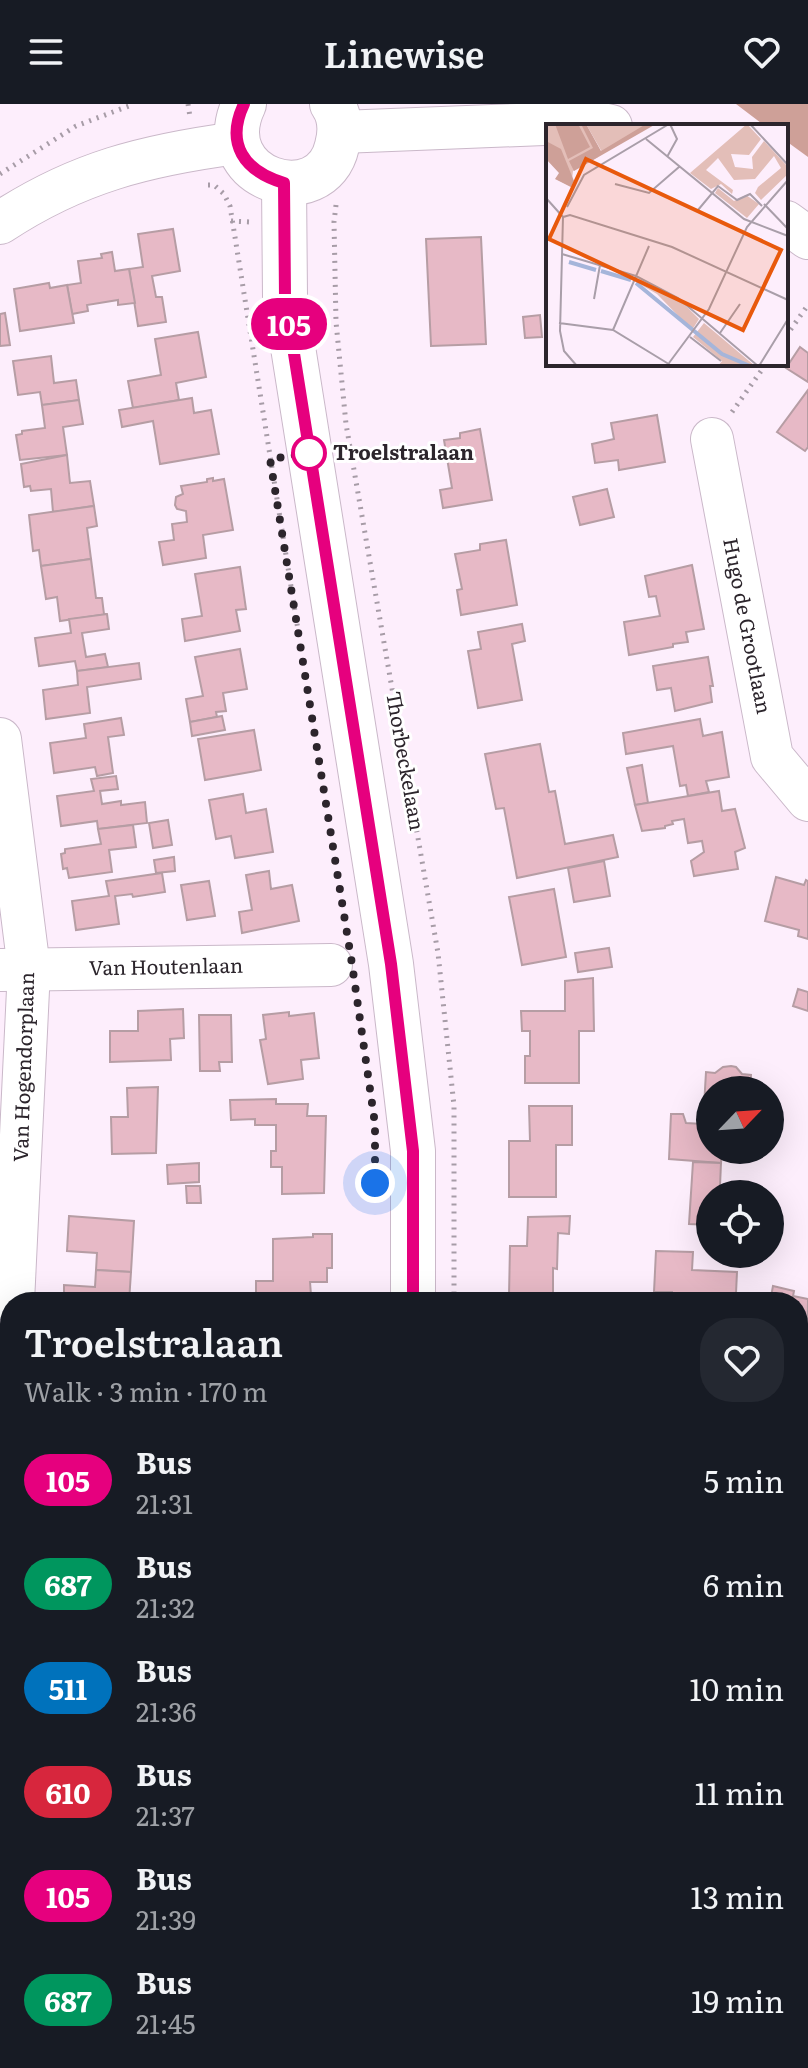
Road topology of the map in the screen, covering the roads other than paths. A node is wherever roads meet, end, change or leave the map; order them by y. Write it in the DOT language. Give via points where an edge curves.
graph roads {
  1 [pos="336,118"];
  2 [pos="240,123"];
  3 [pos="602,124"];
  4 [pos="284,183"];
  5 [pos="0,223"];
  6 [pos="788,223"];
  7 [pos="808,238"];
  8 [pos="712,439"];
  9 [pos="0,739"];
  10 [pos="808,800"];
  11 [pos="331,965"];
  12 [pos="15,970"];
  13 [pos="13,1292"];
  14 [pos="413,1292"];
  1 -- 3 [label="street"];
  1 -- 4 [label="main road" via="336,153 323,170 305,181"];
  2 -- 4 [label="main road" via="246,162 263,177"];
  2 -- 5 [label="street" via="87,176"];
  4 -- 14 [label="main road" via="285,297 391,964 413,1151"];
  6 -- 7 [label="street"];
  8 -- 10 [label="street, Hugo de Grootlaan" via="772,757"];
  9 -- 12 [label="street, Van Hogendorplaan"];
  11 -- 12 [label="street, Van Houtenlaan"];
  12 -- 13 [label="street, Van Hogendorplaan"];
}
